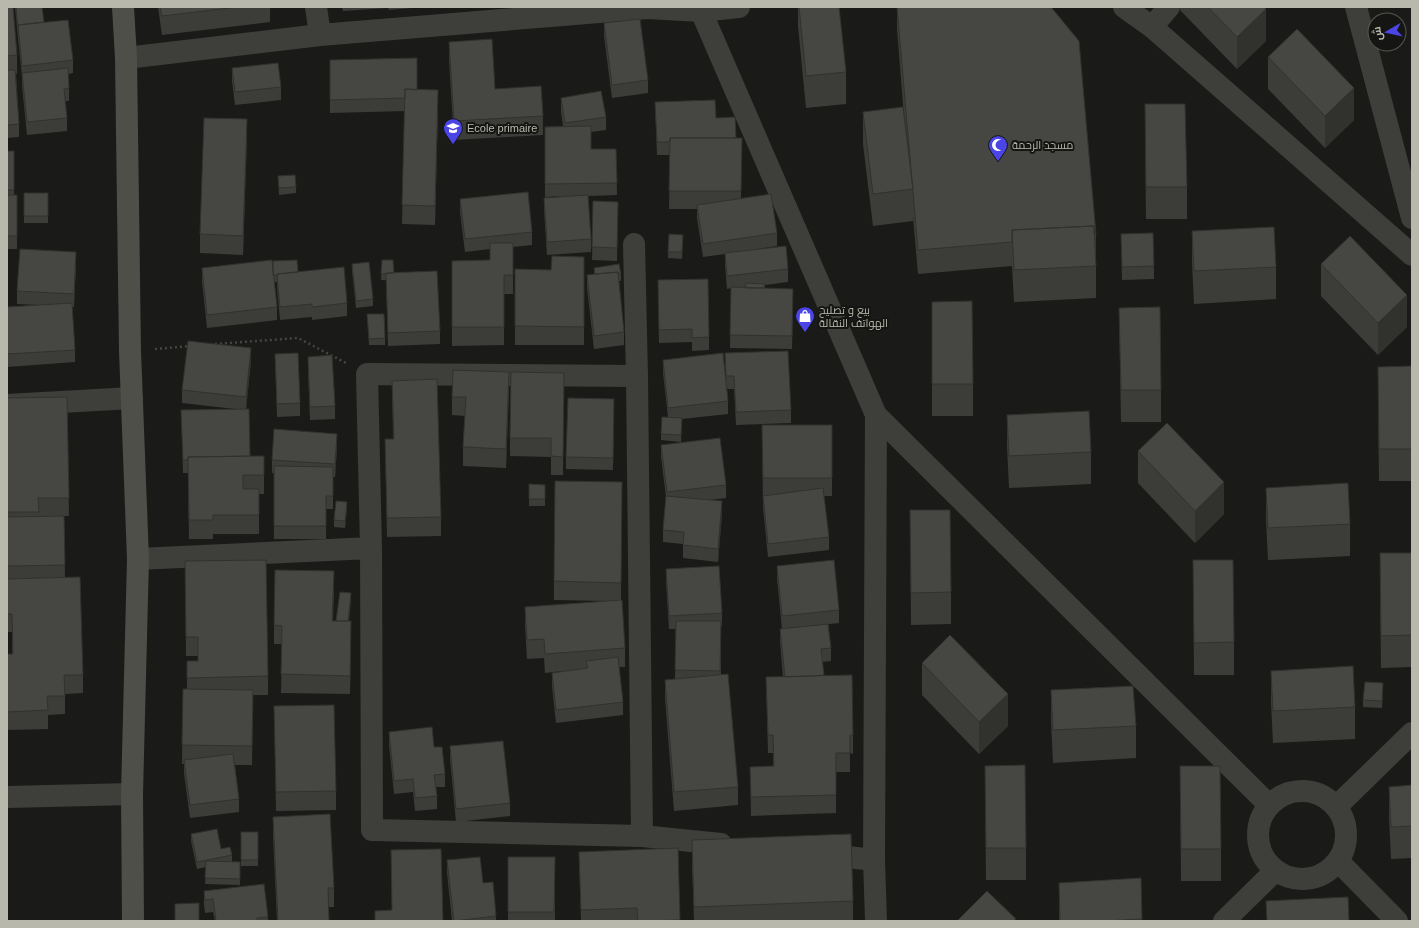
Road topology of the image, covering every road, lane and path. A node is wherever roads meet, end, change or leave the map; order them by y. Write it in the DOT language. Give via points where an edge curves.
graph roads {
  1 [pos="123,7"];
  2 [pos="316,7"];
  3 [pos="739,7"];
  4 [pos="1124,7"];
  5 [pos="1169,7"];
  6 [pos="1356,7"];
  7 [pos="648,8"];
  8 [pos="701,11"];
  9 [pos="1152,28"];
  10 [pos="320,35"];
  11 [pos="126,58"];
  12 [pos="1412,218"];
  13 [pos="634,244"];
  14 [pos="1412,255"];
  15 [pos="214,345"];
  16 [pos="191,346"];
  17 [pos="130,351"];
  18 [pos="368,374"];
  19 [pos="637,376"];
  20 [pos="132,398"];
  21 [pos="7,405"];
  22 [pos="876,415"];
  23 [pos="371,548"];
  24 [pos="138,559"];
  25 [pos="1412,733"];
  26 [pos="132,794"];
  27 [pos="7,797"];
  28 [pos="1269,805"];
  29 [pos="1336,807"];
  30 [pos="642,836"];
  31 [pos="742,846"];
  32 [pos="804,852"];
  33 [pos="874,860"];
  34 [pos="1338,861"];
  35 [pos="1275,871"];
  36 [pos="133,921"];
  37 [pos="876,921"];
  38 [pos="1224,921"];
  39 [pos="1400,921"];
  1 -- 11 [label="main road"];
  2 -- 10 [label="street"];
  3 -- 8 [label="street"];
  4 -- 9 [label="street"];
  5 -- 9 [label="street"];
  6 -- 12 [label="street"];
  7 -- 8 [label="street"];
  7 -- 10 [label="street"];
  8 -- 22 [label="street"];
  9 -- 14 [label="street"];
  10 -- 11 [label="street"];
  11 -- 17 [label="main road"];
  13 -- 19 [label="street"];
  15 -- 18 [label="path" via="298,338"];
  16 -- 17 [label="path"];
  17 -- 20 [label="main road"];
  18 -- 19 [label="street"];
  18 -- 23 [label="street"];
  19 -- 30 [label="street"];
  20 -- 21 [label="street"];
  20 -- 24 [label="main road"];
  22 -- 28 [label="street"];
  22 -- 33 [label="street"];
  23 -- 24 [label="street"];
  23 -- 30 [label="street" via="372,830"];
  24 -- 26 [label="main road"];
  25 -- 29 [label="street"];
  26 -- 27 [label="street"];
  26 -- 36 [label="main road"];
  28 -- 29 [label="street" via="1280,796 1295,791 1310,791 1324,797"];
  28 -- 35 [label="street" via="1261,818 1257,833 1259,848"];
  29 -- 34 [label="street" via="1343,820 1346,835 1344,849"];
  30 -- 31 [label="street"];
  32 -- 33 [label="street"];
  33 -- 37 [label="street"];
  34 -- 35 [label="street" via="1328,871 1302,880 1288,878"];
  34 -- 39 [label="street"];
  35 -- 38 [label="street"];
}
